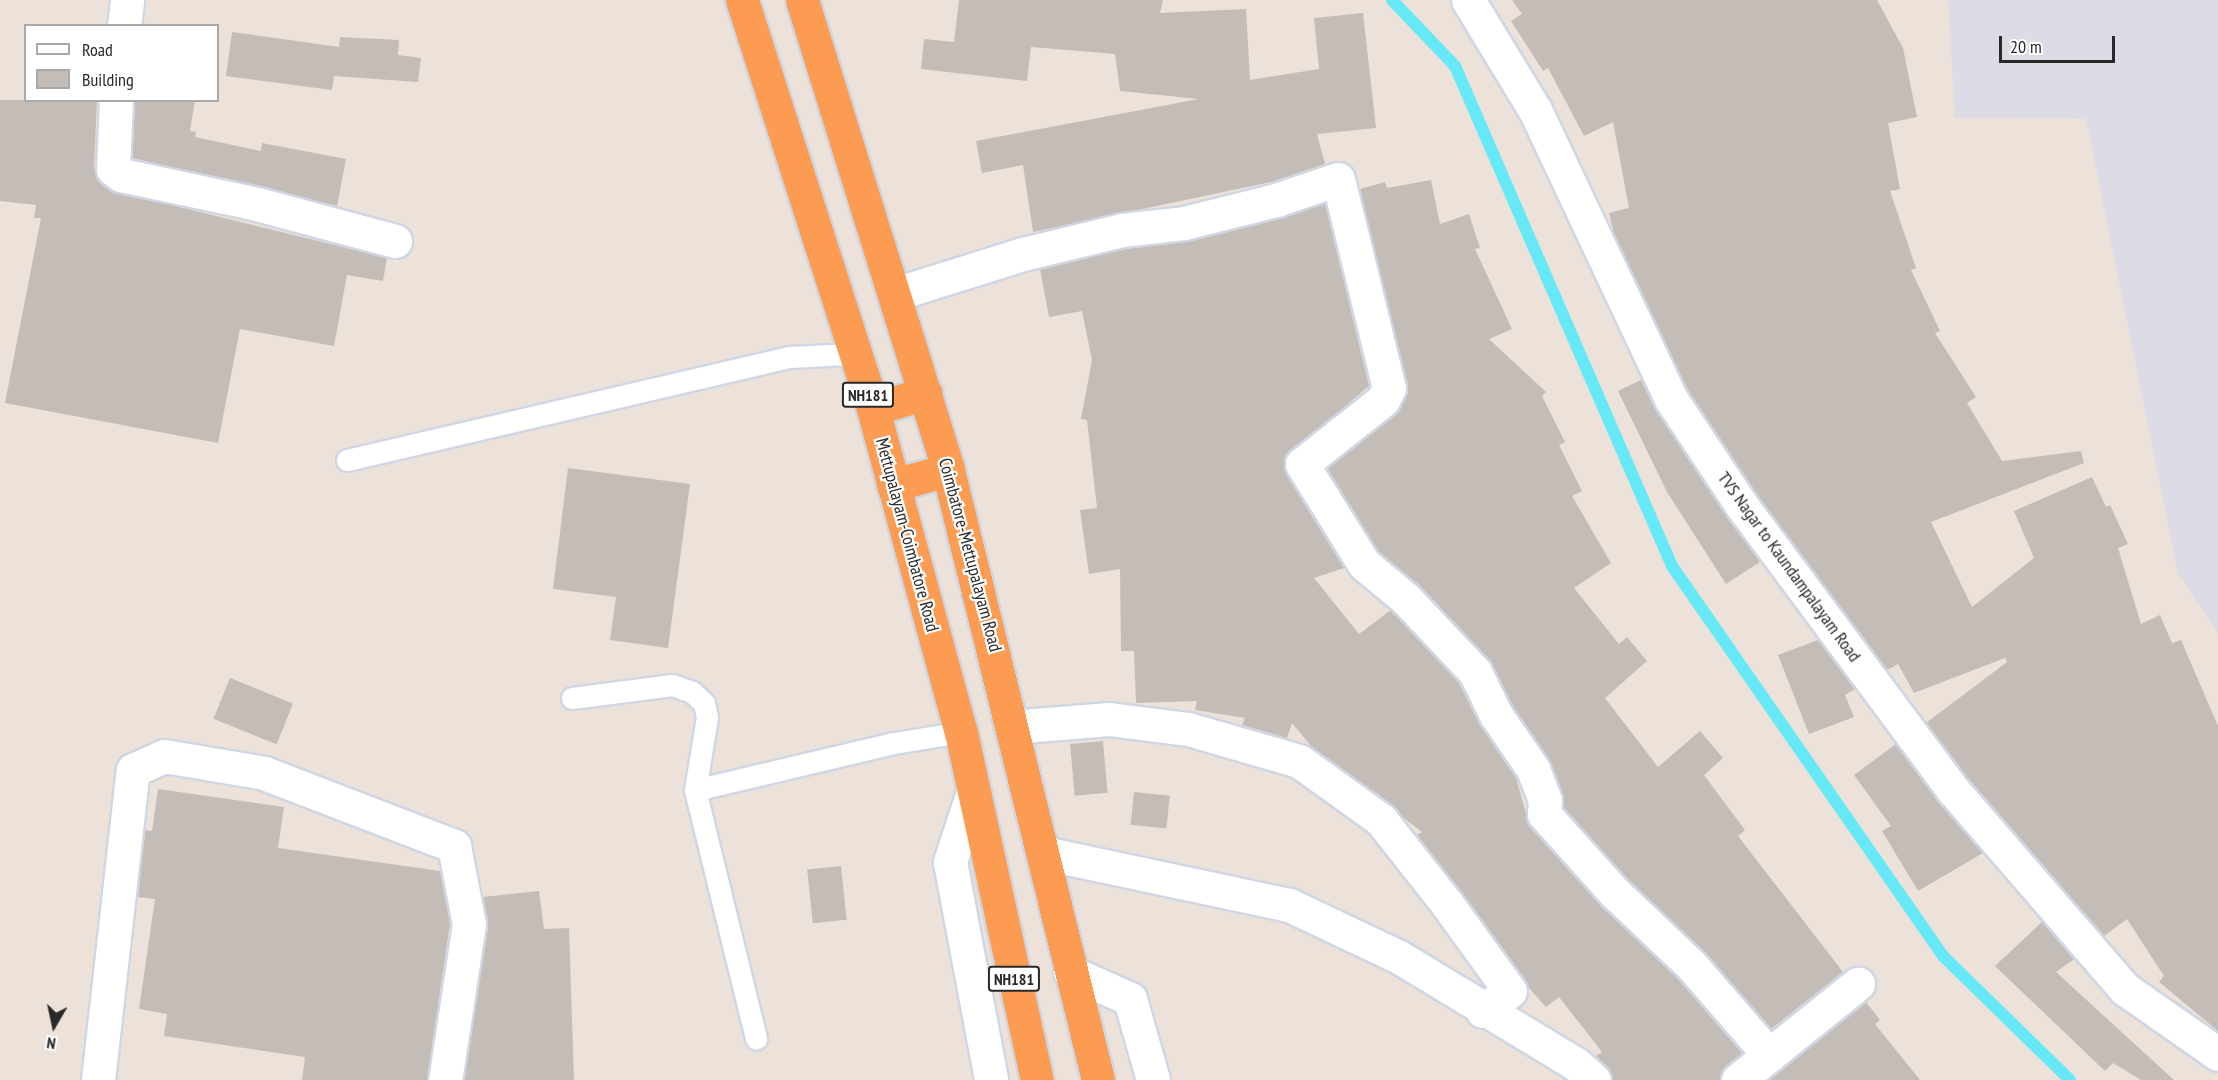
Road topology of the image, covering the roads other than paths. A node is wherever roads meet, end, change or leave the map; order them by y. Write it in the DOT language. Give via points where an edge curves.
graph roads {
  1 [pos="127,0"];
  2 [pos="742,0"];
  3 [pos="802,0"];
  4 [pos="1468,0"];
  5 [pos="124,24"];
  6 [pos="116,102"];
  7 [pos="395,241"];
  8 [pos="895,294"];
  9 [pos="853,354"];
  10 [pos="926,393"];
  11 [pos="873,409"];
  12 [pos="347,460"];
  13 [pos="948,470"];
  14 [pos="893,485"];
  15 [pos="572,698"];
  16 [pos="1011,727"];
  17 [pos="961,732"];
  18 [pos="695,790"];
  19 [pos="972,795"];
  20 [pos="1044,853"];
  21 [pos="1070,972"];
  22 [pos="1858,984"];
  23 [pos="1482,1011"];
  24 [pos="756,1039"];
  25 [pos="2218,1054"];
  26 [pos="1769,1055"];
  27 [pos="98,1080"];
  28 [pos="445,1080"];
  29 [pos="991,1080"];
  30 [pos="1037,1080"];
  31 [pos="1098,1080"];
  32 [pos="1153,1080"];
  33 [pos="1594,1080"];
  34 [pos="1738,1080"];
  1 -- 5 [label="street"];
  2 -- 9 [label="highway, Mettupalayam-Coimbatore Road / NH181"];
  3 -- 8 [label="highway, Coimbatore-Mettupalayam Road"];
  4 -- 25 [label="street, TVS Nagar to Kaundampalayam Road" via="1534,110 1671,399 1742,506 1953,790 2125,989"];
  6 -- 7 [label="street" via="113,169 121,174"];
  8 -- 10 [label="highway, Coimbatore-Mettupalayam Road"];
  8 -- 26 [label="street" via="1023,254 1122,230 1196,220 1338,179 1389,388 1383,400 1302,464 1364,564 1405,598 1475,672 1496,715 1533,769 1545,800 1544,814 1614,892 1692,966"];
  9 -- 11 [label="highway, Mettupalayam-Coimbatore Road / NH181"];
  9 -- 12 [label="lane" via="789,357"];
  10 -- 11 [label="highway"];
  10 -- 13 [label="highway, Coimbatore-Mettupalayam Road"];
  11 -- 14 [label="highway, Mettupalayam-Coimbatore Road / NH181"];
  13 -- 14 [label="highway"];
  13 -- 16 [label="highway, Coimbatore-Mettupalayam Road"];
  14 -- 17 [label="highway, Mettupalayam-Coimbatore Road / NH181"];
  15 -- 18 [label="lane" via="672,686 692,692 704,703 707,717"];
  16 -- 20 [label="highway, Coimbatore-Mettupalayam Road"];
  16 -- 23 [label="street" via="1109,719 1188,729 1299,761 1381,820 1447,904 1510,991"];
  17 -- 18 [label="lane" via="894,743"];
  17 -- 19 [label="highway, Mettupalayam-Coimbatore Road / NH181"];
  18 -- 24 [label="lane"];
  19 -- 29 [label="street, Mettupalayam-Coimbatore Road" via="950,862"];
  19 -- 30 [label="highway, NH181"];
  20 -- 21 [label="highway, Coimbatore-Mettupalayam Road"];
  20 -- 23 [label="street" via="1289,905 1399,957"];
  21 -- 31 [label="highway, Coimbatore-Mettupalayam Road"];
  21 -- 32 [label="street" via="1130,999"];
  22 -- 26 [label="street"];
  23 -- 33 [label="street" via="1576,1064"];
  26 -- 34 [label="street"];
  27 -- 28 [label="street" via="133,770 164,756 264,773 454,846 469,924"];
}
